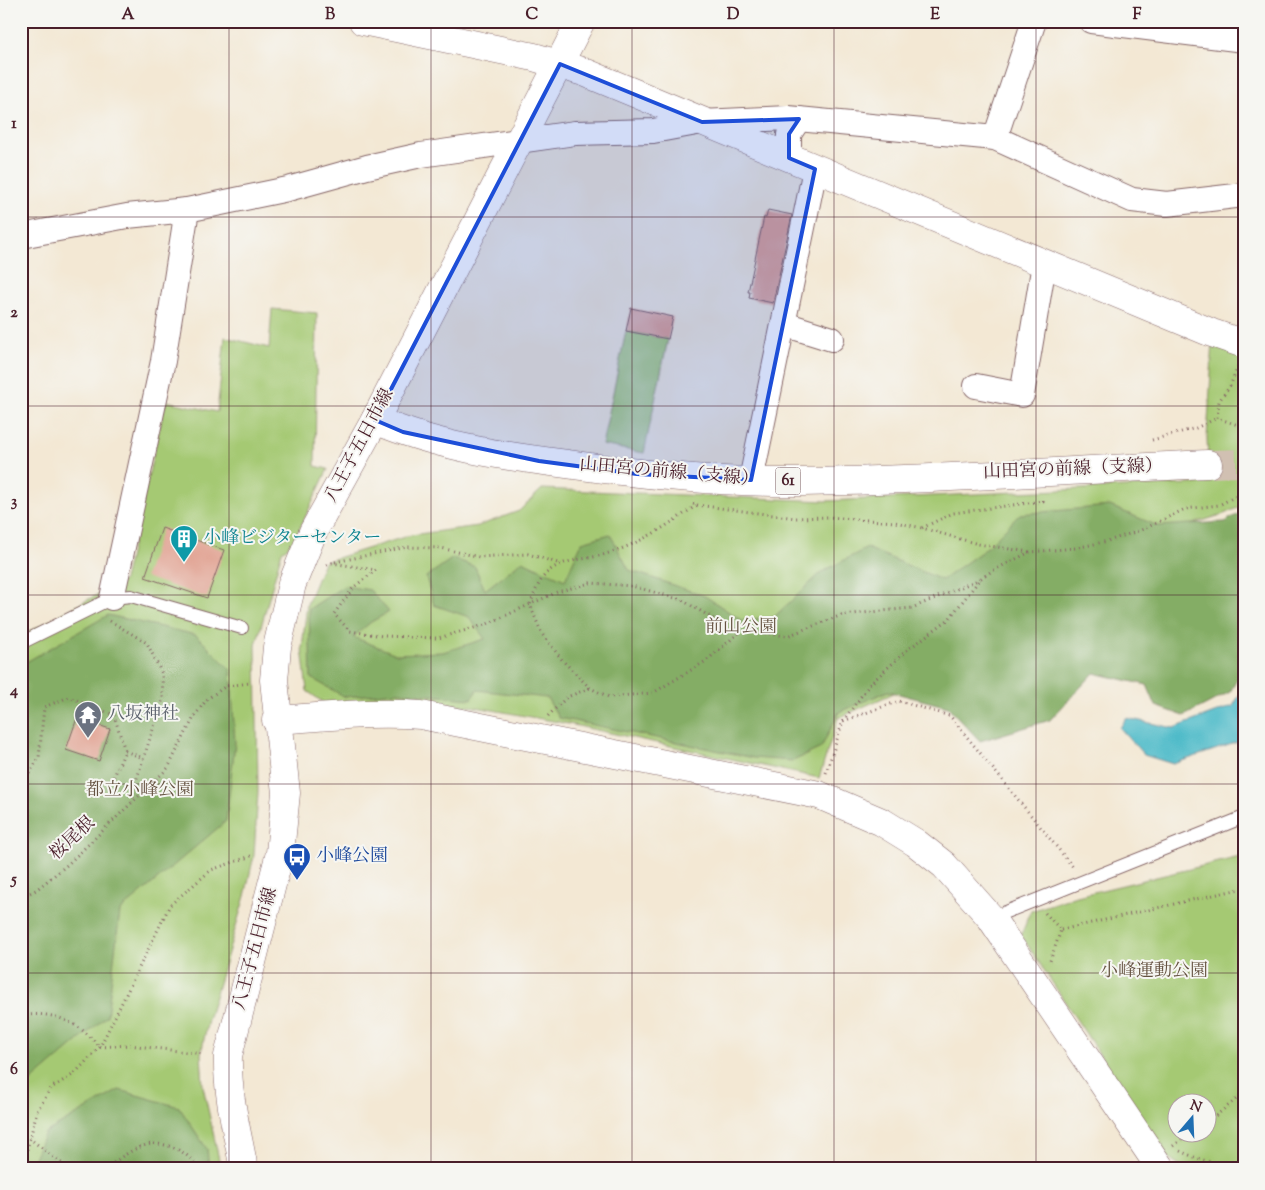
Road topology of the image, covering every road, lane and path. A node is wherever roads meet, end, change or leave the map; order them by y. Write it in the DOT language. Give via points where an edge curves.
graph roads {
  1 [pos="363,21"];
  2 [pos="581,21"];
  3 [pos="1034,21"];
  4 [pos="1091,21"];
  5 [pos="431,29"];
  6 [pos="1244,40"];
  7 [pos="560,64"];
  8 [pos="799,119"];
  9 [pos="702,122"];
  10 [pos="995,138"];
  11 [pos="519,141"];
  12 [pos="789,158"];
  13 [pos="815,169"];
  14 [pos="1244,195"];
  15 [pos="187,210"];
  16 [pos="21,236"];
  17 [pos="1044,264"];
  18 [pos="784,324"];
  19 [pos="832,339"];
  20 [pos="1242,353"];
  21 [pos="976,386"];
  22 [pos="1217,418"];
  23 [pos="375,420"];
  24 [pos="1244,427"];
  25 [pos="1160,438"];
  26 [pos="1208,464"];
  27 [pos="751,480"];
  28 [pos="1244,492"];
  29 [pos="1043,501"];
  30 [pos="687,502"];
  31 [pos="697,505"];
  32 [pos="922,528"];
  33 [pos="1030,552"];
  34 [pos="332,563"];
  35 [pos="561,564"];
  36 [pos="322,568"];
  37 [pos="980,580"];
  38 [pos="530,605"];
  39 [pos="109,609"];
  40 [pos="242,628"];
  41 [pos="741,631"];
  42 [pos="21,642"];
  43 [pos="255,683"];
  44 [pos="590,688"];
  45 [pos="276,720"];
  46 [pos="546,720"];
  47 [pos="843,721"];
  48 [pos="125,751"];
  49 [pos="143,758"];
  50 [pos="21,786"];
  51 [pos="109,788"];
  52 [pos="819,795"];
  53 [pos="132,803"];
  54 [pos="1244,817"];
  55 [pos="264,854"];
  56 [pos="1070,863"];
  57 [pos="1244,888"];
  58 [pos="21,897"];
  59 [pos="1042,908"];
  60 [pos="991,918"];
  61 [pos="1061,930"];
  62 [pos="1055,969"];
  63 [pos="21,1016"];
  64 [pos="100,1047"];
  65 [pos="228,1056"];
  66 [pos="1244,1093"];
  67 [pos="1218,1114"];
  68 [pos="29,1138"];
  69 [pos="1166,1139"];
  70 [pos="1183,1142"];
  71 [pos="1166,1158"];
  72 [pos="1244,1161"];
  73 [pos="22,1169"];
  74 [pos="69,1169"];
  75 [pos="106,1169"];
  76 [pos="198,1169"];
  77 [pos="244,1169"];
  1 -- 5 [label="main road"];
  2 -- 7 [label="main road, 八王子五日市線"];
  3 -- 10 [label="street"];
  4 -- 6 [label="street"];
  5 -- 7 [label="main road"];
  7 -- 9 [label="main road"];
  7 -- 11 [label="main road, 八王子五日市線"];
  8 -- 9 [label="street"];
  8 -- 10 [label="street"];
  8 -- 12 [label="street" via="789,134"];
  9 -- 11 [label="street" via="653,131 575,133"];
  9 -- 12 [label="main road"];
  10 -- 14 [label="street" via="1132,200 1167,204"];
  11 -- 15 [label="street" via="376,165 288,190"];
  11 -- 23 [label="main road, 八王子五日市線"];
  12 -- 13 [label="main road"];
  13 -- 17 [label="main road"];
  13 -- 18 [label="street"];
  15 -- 16 [label="street" via="127,216"];
  15 -- 39 [label="street" via="163,361"];
  17 -- 20 [label="main road" via="1212,333"];
  17 -- 21 [label="street" via="1022,395"];
  18 -- 19 [label="street"];
  18 -- 27 [label="street"];
  20 -- 22 [label="path" via="1230,386 1219,402"];
  22 -- 24 [label="path"];
  22 -- 25 [label="path"];
  23 -- 27 [label="main road, 山田宮の前線（支線） / 61" via="440,443 539,461 637,474"];
  23 -- 45 [label="main road, 八王子五日市線" via="313,532 292,584 277,647 274,680"];
  26 -- 27 [label="main road, 山田宮の前線（支線） / 61" via="802,482"];
  28 -- 33 [label="path" via="1219,505 1185,509 1144,529 1108,541"];
  29 -- 32 [label="path" via="952,513"];
  30 -- 31 [label="path"];
  31 -- 32 [label="path" via="796,518 895,522"];
  31 -- 35 [label="path" via="654,535 607,554"];
  32 -- 33 [label="path" via="978,544"];
  33 -- 37 [label="path"];
  34 -- 35 [label="path" via="407,548 441,548 480,557 528,554"];
  34 -- 36 [label="path"];
  34 -- 38 [label="path" via="376,570 354,587 334,614 350,631 438,638 485,626"];
  35 -- 38 [label="path" via="547,572"];
  37 -- 41 [label="path" via="912,608 842,615 787,636"];
  37 -- 47 [label="path" via="949,619 906,651 870,684"];
  38 -- 41 [label="path" via="557,592 590,583 632,586 682,600 718,622"];
  38 -- 44 [label="path" via="542,634"];
  39 -- 40 [label="lane" via="131,596"];
  39 -- 42 [label="lane"];
  39 -- 49 [label="path" via="147,643 162,674 163,699"];
  41 -- 44 [label="path" via="706,661 653,693 609,697"];
  43 -- 53 [label="path, 桜尾根" via="226,686 207,699 168,768"];
  44 -- 46 [label="path" via="567,698"];
  45 -- 52 [label="main road" via="392,713 422,716"];
  45 -- 65 [label="main road, 八王子五日市線" via="286,793 280,853"];
  47 -- 52 [label="path"];
  47 -- 56 [label="path" via="899,701 950,716"];
  48 -- 49 [label="path"];
  48 -- 50 [label="path" via="114,715 69,697 44,707 39,758"];
  48 -- 51 [label="path"];
  49 -- 53 [label="path"];
  52 -- 60 [label="main road" via="882,822 916,843 944,865"];
  53 -- 58 [label="path, 桜尾根" via="66,865 36,890"];
  54 -- 60 [label="lane"];
  55 -- 64 [label="path" via="211,870 170,905"];
  57 -- 61 [label="path"];
  59 -- 61 [label="path"];
  60 -- 71 [label="main road"];
  61 -- 62 [label="path" via="1050,961"];
  63 -- 64 [label="path" via="54,1015 72,1022 87,1032"];
  64 -- 65 [label="path" via="129,1045"];
  64 -- 68 [label="path" via="74,1074 51,1088 38,1111"];
  65 -- 77 [label="main road, 八王子五日市線" via="230,1103"];
  66 -- 67 [label="path"];
  68 -- 73 [label="path"];
  68 -- 74 [label="path"];
  69 -- 71 [label="path"];
  70 -- 71 [label="path"];
  71 -- 72 [label="path" via="1233,1165"];
  75 -- 76 [label="path" via="144,1145 167,1145 182,1151 194,1160"];
}
